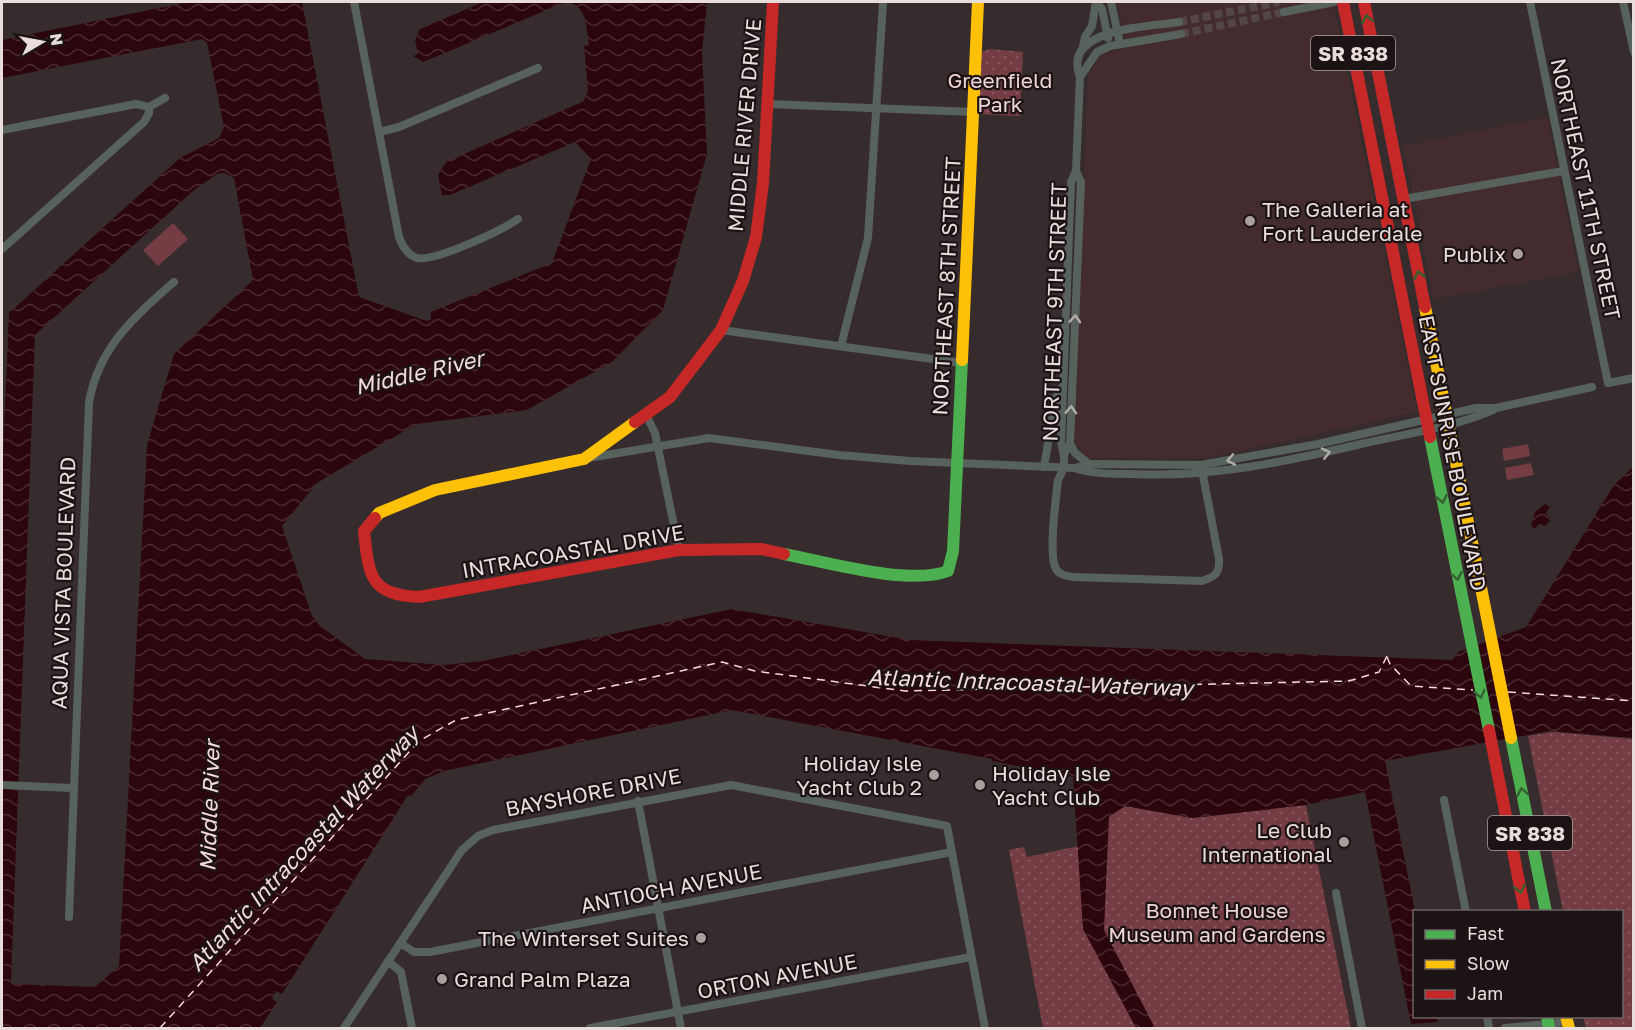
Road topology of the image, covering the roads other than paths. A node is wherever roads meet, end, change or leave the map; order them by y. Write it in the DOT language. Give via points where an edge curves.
graph roads {
  1 [pos="354,2"];
  2 [pos="773,2"];
  3 [pos="883,2"];
  4 [pos="978,2"];
  5 [pos="1096,2"];
  6 [pos="1112,2"];
  7 [pos="1334,2"];
  8 [pos="1343,2"];
  9 [pos="1364,2"];
  10 [pos="1530,2"];
  11 [pos="1623,2"];
  12 [pos="1284,12"];
  13 [pos="1179,22"];
  14 [pos="1118,32"];
  15 [pos="1107,34"];
  16 [pos="1181,34"];
  17 [pos="1120,44"];
  18 [pos="1083,46"];
  19 [pos="1110,46"];
  20 [pos="1634,52"];
  21 [pos="538,68"];
  22 [pos="1080,77"];
  23 [pos="165,98"];
  24 [pos="767,104"];
  25 [pos="149,107"];
  26 [pos="877,110"];
  27 [pos="973,112"];
  28 [pos="2,130"];
  29 [pos="379,132"];
  30 [pos="1076,171"];
  31 [pos="1563,171"];
  32 [pos="1378,179"];
  33 [pos="1404,200"];
  34 [pos="518,219"];
  35 [pos="18,235"];
  36 [pos="2,238"];
  37 [pos="2,249"];
  38 [pos="174,282"];
  39 [pos="721,330"];
  40 [pos="841,346"];
  41 [pos="962,363"];
  42 [pos="1634,378"];
  43 [pos="1592,387"];
  44 [pos="1062,388"];
  45 [pos="646,415"];
  46 [pos="1449,420"];
  47 [pos="1428,424"];
  48 [pos="1070,443"];
  49 [pos="658,446"];
  50 [pos="1064,455"];
  51 [pos="584,459"];
  52 [pos="957,464"];
  53 [pos="1089,464"];
  54 [pos="1044,467"];
  55 [pos="1064,468"];
  56 [pos="1075,468"];
  57 [pos="1202,470"];
  58 [pos="1446,522"];
  59 [pos="679,550"];
  60 [pos="1475,558"];
  61 [pos="367,561"];
  62 [pos="948,571"];
  63 [pos="2,785"];
  64 [pos="72,788"];
  65 [pos="1444,800"];
  66 [pos="638,801"];
  67 [pos="952,852"];
  68 [pos="1336,893"];
  69 [pos="659,909"];
  70 [pos="1466,910"];
  71 [pos="1525,910"];
  72 [pos="1546,910"];
  73 [pos="69,917"];
  74 [pos="400,943"];
  75 [pos="971,957"];
  76 [pos="388,961"];
  77 [pos="678,1013"];
  78 [pos="1568,1022"];
  79 [pos="1548,1024"];
  80 [pos="344,1029"];
  81 [pos="412,1029"];
  82 [pos="590,1029"];
  83 [pos="681,1029"];
  84 [pos="985,1029"];
  85 [pos="1362,1029"];
  86 [pos="1505,1029"];
  1 -- 29 [label="street"];
  2 -- 24 [label="street, MIDDLE RIVER DRIVE"];
  3 -- 26 [label="street"];
  4 -- 27 [label="street, NORTHEAST 8TH STREET"];
  5 -- 15 [label="street" via="1102,9"];
  5 -- 18 [label="street, NORTHEAST 9TH STREET"];
  6 -- 14 [label="street"];
  7 -- 12 [label="street"];
  8 -- 32 [label="street, EAST SUNRISE BOULEVARD / SR 838"];
  33 -- 9 [label="street, EAST SUNRISE BOULEVARD / SR 838, one-way"];
  10 -- 31 [label="street, NORTHEAST 11TH STREET"];
  11 -- 20 [label="street"];
  13 -- 14 [label="street"];
  14 -- 15 [label="street"];
  14 -- 17 [label="street"];
  15 -- 18 [label="street"];
  15 -- 19 [label="street"];
  16 -- 17 [label="street"];
  17 -- 19 [label="street"];
  18 -- 22 [label="street, NORTHEAST 9TH STREET" via="1077,68"];
  19 -- 22 [label="street" via="1097,52"];
  21 -- 29 [label="street"];
  22 -- 30 [label="street, NORTHEAST 9TH STREET"];
  23 -- 25 [label="street"];
  24 -- 26 [label="street"];
  24 -- 39 [label="street, MIDDLE RIVER DRIVE" via="756,237 743,281"];
  25 -- 28 [label="street" via="136,104"];
  25 -- 35 [label="street" via="144,122"];
  26 -- 27 [label="street"];
  26 -- 40 [label="street" via="868,238"];
  27 -- 41 [label="street, NORTHEAST 8TH STREET"];
  29 -- 34 [label="street" via="399,237 412,256 430,258"];
  30 -- 44 [label="street, NORTHEAST 9TH STREET" via="1071,182"];
  48 -- 30 [label="street, NORTHEAST 9TH STREET, one-way" via="1081,182"];
  31 -- 33 [label="street"];
  31 -- 42 [label="street, NORTHEAST 11TH STREET" via="1608,383"];
  32 -- 33 [label="street" via="1391,194"];
  32 -- 47 [label="street, EAST SUNRISE BOULEVARD / SR 838"];
  46 -- 33 [label="street, EAST SUNRISE BOULEVARD / SR 838, one-way"];
  35 -- 36 [label="street"];
  35 -- 37 [label="street"];
  38 -- 64 [label="street, AQUA VISTA BOULEVARD" via="115,338 101,362 91,392"];
  39 -- 40 [label="street"];
  39 -- 45 [label="street, MIDDLE RIVER DRIVE" via="670,397"];
  40 -- 41 [label="street"];
  41 -- 52 [label="street, NORTHEAST 8TH STREET"];
  43 -- 46 [label="street" via="1497,408 1476,408"];
  44 -- 50 [label="street, NORTHEAST 9TH STREET"];
  44 -- 54 [label="street, NORTHEAST 9TH STREET" via="1056,397"];
  45 -- 49 [label="street"];
  45 -- 51 [label="street, MIDDLE RIVER DRIVE"];
  46 -- 47 [label="street"];
  46 -- 60 [label="street, EAST SUNRISE BOULEVARD / SR 838"];
  47 -- 57 [label="street"];
  47 -- 58 [label="street, EAST SUNRISE BOULEVARD / SR 838, one-way"];
  48 -- 50 [label="street, NORTHEAST 9TH STREET"];
  48 -- 53 [label="street" via="1075,453"];
  49 -- 51 [label="street"];
  49 -- 52 [label="street" via="727,438 839,456"];
  49 -- 59 [label="street"];
  50 -- 55 [label="street, NORTHEAST 9TH STREET"];
  51 -- 61 [label="street, MIDDLE RIVER DRIVE" via="435,490 379,513 364,531"];
  52 -- 54 [label="street"];
  52 -- 62 [label="street, NORTHEAST 8TH STREET" via="953,551"];
  53 -- 56 [label="street"];
  53 -- 57 [label="street"];
  54 -- 55 [label="street"];
  55 -- 56 [label="street"];
  55 -- 57 [label="street, NORTHEAST 9TH STREET" via="1058,480 1054,552 1059,572 1073,577 1202,581 1214,577 1220,559"];
  56 -- 57 [label="street" via="1100,473"];
  58 -- 60 [label="street"];
  58 -- 71 [label="street, EAST SUNRISE BOULEVARD / SR 838, one-way"];
  59 -- 61 [label="street, INTRACOASTAL DRIVE" via="419,597 379,590"];
  59 -- 62 [label="street, INTRACOASTAL DRIVE" via="762,549 873,572 935,576"];
  72 -- 60 [label="street, EAST SUNRISE BOULEVARD / SR 838, one-way"];
  63 -- 64 [label="street"];
  64 -- 73 [label="street, AQUA VISTA BOULEVARD"];
  65 -- 70 [label="street"];
  66 -- 67 [label="street, BAYSHORE DRIVE" via="739,786 946,825"];
  66 -- 69 [label="street"];
  66 -- 74 [label="street, BAYSHORE DRIVE" via="478,836 462,850"];
  67 -- 69 [label="street, ANTIOCH AVENUE"];
  67 -- 75 [label="street"];
  68 -- 85 [label="street"];
  69 -- 74 [label="street, ANTIOCH AVENUE" via="430,952 414,952"];
  69 -- 77 [label="street"];
  74 -- 76 [label="street, BAYSHORE DRIVE"];
  75 -- 77 [label="street, ORTON AVENUE"];
  75 -- 84 [label="street"];
  76 -- 80 [label="street, BAYSHORE DRIVE"];
  76 -- 81 [label="street" via="401,972"];
  77 -- 82 [label="street, ORTON AVENUE"];
  77 -- 83 [label="street"];
  78 -- 79 [label="street"];
  79 -- 86 [label="street"];
}
